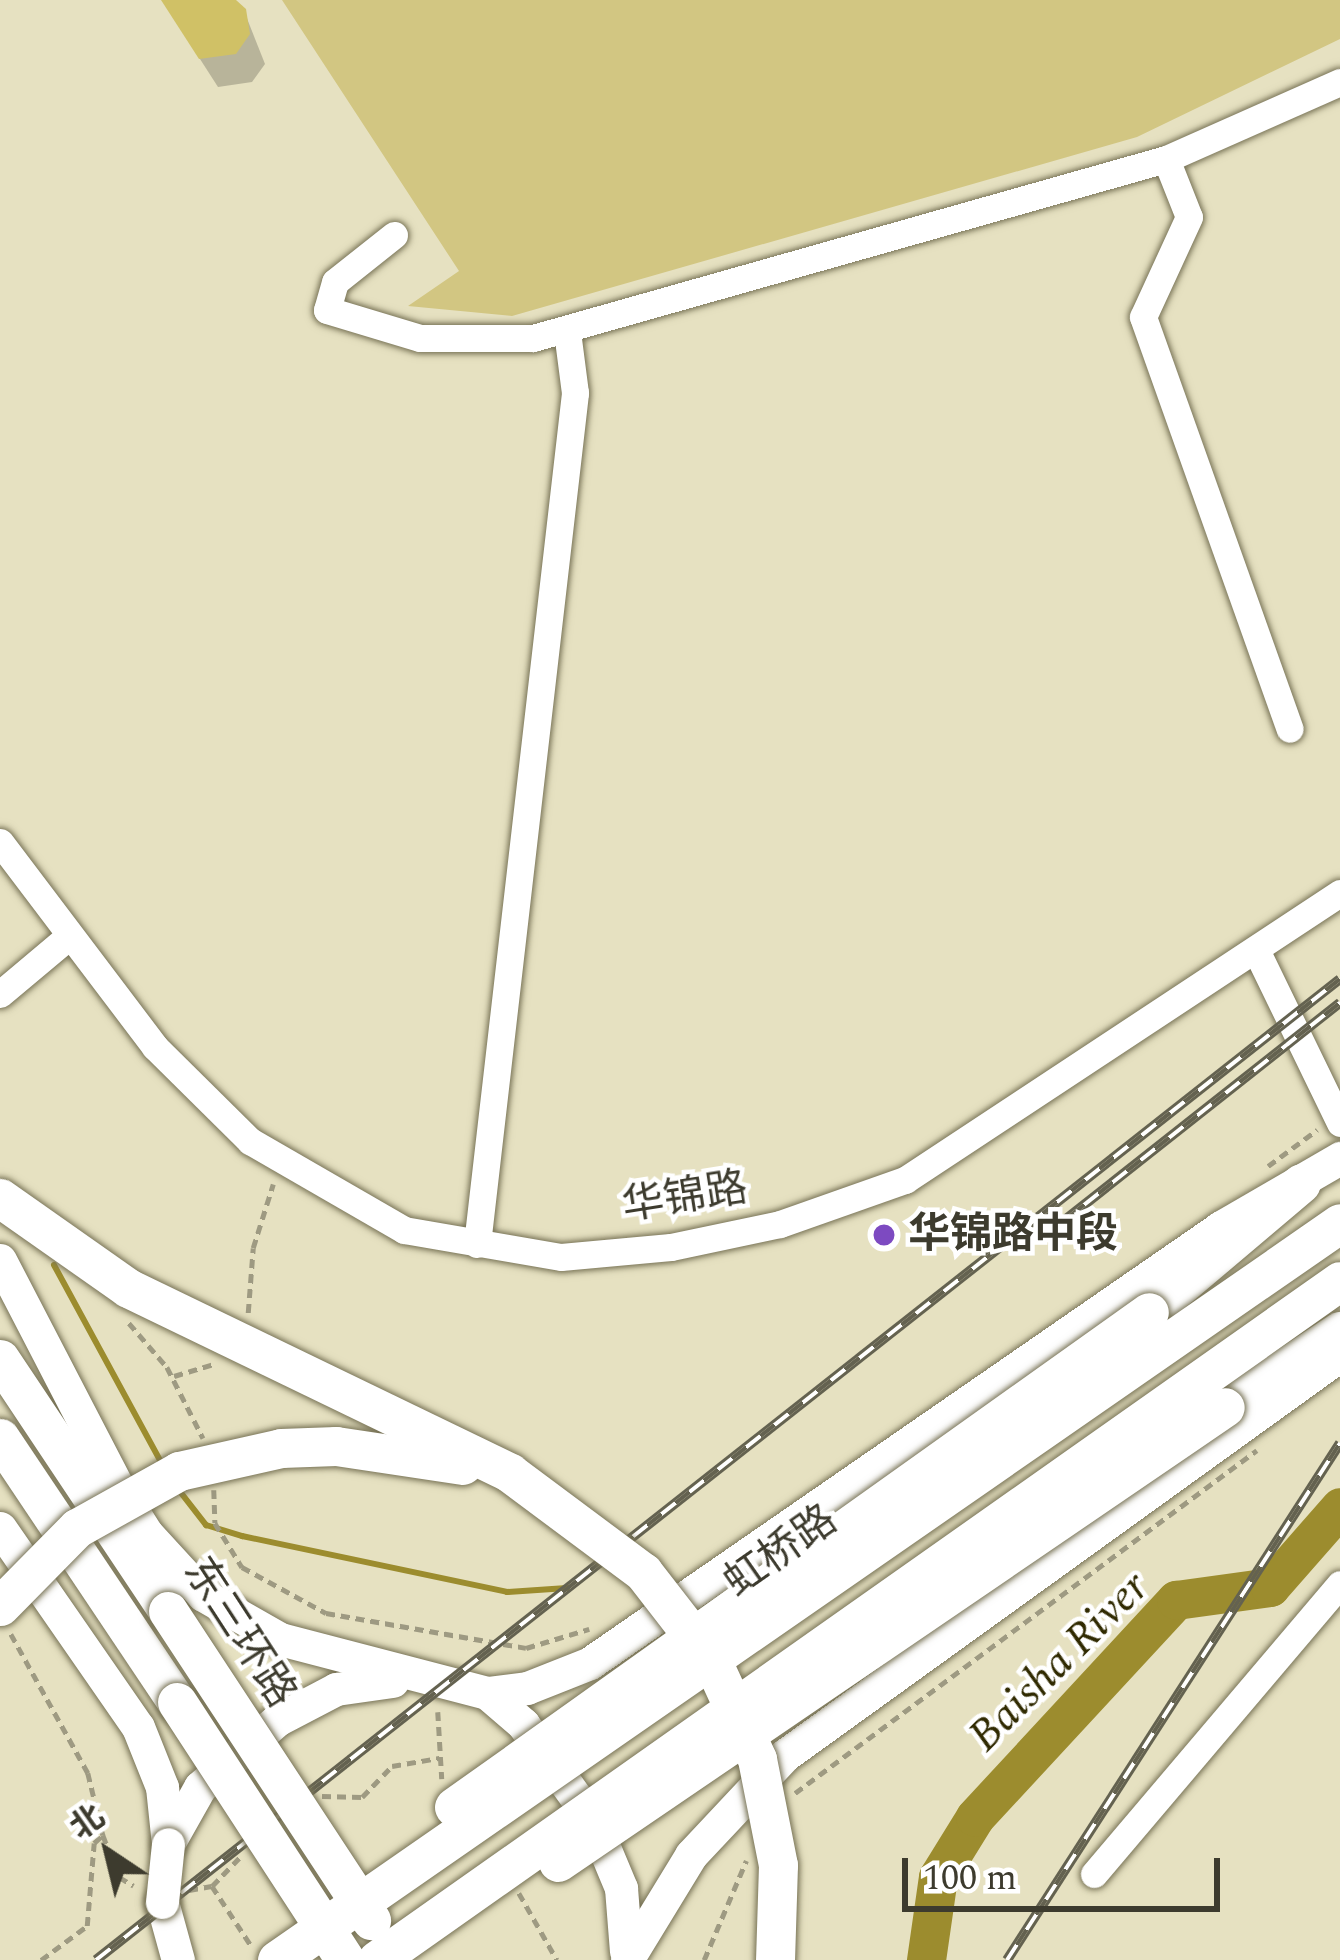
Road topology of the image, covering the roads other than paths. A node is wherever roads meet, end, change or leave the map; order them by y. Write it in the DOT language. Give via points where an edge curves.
graph roads {
  1 [pos="1340,82"];
  2 [pos="1166,159"];
  3 [pos="394,236"];
  4 [pos="567,331"];
  5 [pos="1290,729"];
  6 [pos="0,842"];
  7 [pos="1340,893"];
  8 [pos="68,936"];
  9 [pos="1257,952"];
  10 [pos="0,994"];
  11 [pos="1338,1119"];
  12 [pos="1340,1158"];
  13 [pos="1301,1183"];
  14 [pos="0,1198"];
  15 [pos="1340,1223"];
  16 [pos="477,1244"];
  17 [pos="0,1260"];
  18 [pos="1340,1281"];
  19 [pos="1336,1355"];
  20 [pos="0,1359"];
  21 [pos="0,1438"];
  22 [pos="576,1518"];
  23 [pos="0,1528"];
  24 [pos="1340,1584"];
  25 [pos="0,1610"];
  26 [pos="487,1693"];
  27 [pos="431,1696"];
  28 [pos="168,1844"];
  29 [pos="1094,1874"];
  30 [pos="178,1960"];
  31 [pos="263,1960"];
  32 [pos="277,1960"];
  33 [pos="345,1960"];
  34 [pos="376,1960"];
  35 [pos="396,1960"];
  36 [pos="627,1960"];
  37 [pos="779,1960"];
  1 -- 2 [label="street"];
  2 -- 4 [label="street"];
  2 -- 5 [label="street" via="1189,218 1143,317"];
  3 -- 4 [label="street" via="334,282 327,310 420,338 493,341"];
  4 -- 16 [label="street" via="575,393"];
  6 -- 8 [label="street, 华锦路"];
  7 -- 9 [label="street, 华锦路"];
  8 -- 10 [label="street"];
  8 -- 16 [label="street, 华锦路" via="155,1047 250,1141 404,1230"];
  9 -- 11 [label="street"];
  9 -- 16 [label="street, 华锦路" via="905,1180 780,1225 671,1247 561,1257"];
  12 -- 13 [label="main road"];
  13 -- 26 [label="main road" via="1221,1227 590,1663 527,1688"];
  13 -- 31 [label="highway, bridge" via="1148,1312 549,1733"];
  14 -- 22 [label="highway, bridge" via="128,1288 458,1443"];
  15 -- 32 [label="highway, 虹桥路, bridge"];
  17 -- 27 [label="main road" via="92,1442 176,1569 238,1618 280,1639"];
  18 -- 34 [label="highway, bridge"];
  19 -- 35 [label="highway, bridge" via="1226,1407 680,1784"];
  19 -- 36 [label="main road" via="784,1755 691,1855"];
  20 -- 35 [label="highway, 东三环路, bridge"];
  21 -- 33 [label="highway, bridge"];
  22 -- 25 [label="highway, bridge" via="445,1460 357,1447 280,1448 178,1471 128,1496 77,1528"];
  22 -- 37 [label="highway, bridge" via="643,1572 712,1661 762,1775 781,1909"];
  23 -- 28 [label="main road" via="138,1726 162,1787"];
  24 -- 29 [label="street"];
  26 -- 27 [label="main road"];
  26 -- 36 [label="main road" via="523,1724 593,1821 621,1888"];
  27 -- 28 [label="main road" via="336,1689 277,1720 200,1787"];
  28 -- 30 [label="main road, bridge" via="159,1893"];
}
